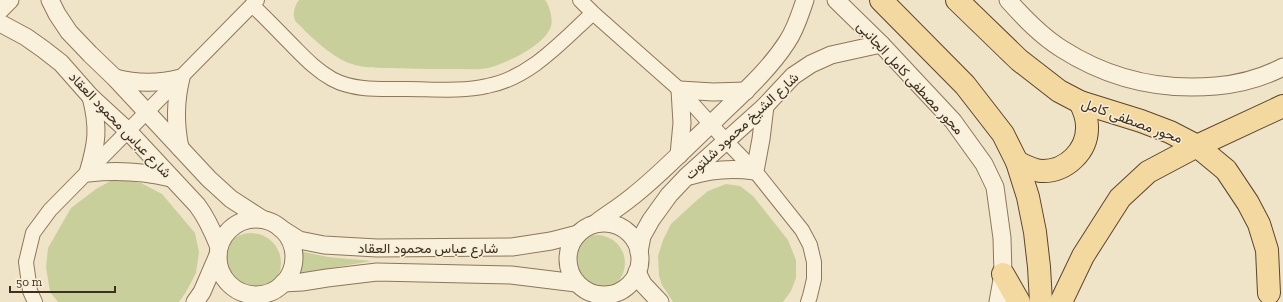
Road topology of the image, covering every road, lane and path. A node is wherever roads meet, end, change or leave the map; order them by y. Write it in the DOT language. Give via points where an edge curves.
graph roads {
  1 [pos="10,0"];
  2 [pos="50,0"];
  3 [pos="580,0"];
  4 [pos="805,0"];
  5 [pos="836,0"];
  6 [pos="881,0"];
  7 [pos="956,0"];
  8 [pos="1008,0"];
  9 [pos="255,2"];
  10 [pos="0,10"];
  11 [pos="593,13"];
  12 [pos="0,23"];
  13 [pos="881,44"];
  14 [pos="1283,67"];
  15 [pos="115,78"];
  16 [pos="180,78"];
  17 [pos="680,90"];
  18 [pos="746,91"];
  19 [pos="91,97"];
  20 [pos="1080,102"];
  21 [pos="764,106"];
  22 [pos="1283,106"];
  23 [pos="146,112"];
  24 [pos="711,124"];
  25 [pos="128,131"];
  26 [pos="726,142"];
  27 [pos="1197,146"];
  28 [pos="180,148"];
  29 [pos="679,155"];
  30 [pos="1017,162"];
  31 [pos="755,171"];
  32 [pos="88,173"];
  33 [pos="687,176"];
  34 [pos="171,178"];
  35 [pos="262,219"];
  36 [pos="596,223"];
  37 [pos="280,228"];
  38 [pos="578,234"];
  39 [pos="218,251"];
  40 [pos="639,252"];
  41 [pos="1283,261"];
  42 [pos="637,272"];
  43 [pos="1003,274"];
  44 [pos="283,283"];
  45 [pos="576,283"];
  46 [pos="257,298"];
  47 [pos="613,298"];
  48 [pos="1266,298"];
  49 [pos="35,302"];
  50 [pos="195,302"];
  51 [pos="660,302"];
  52 [pos="808,302"];
  53 [pos="998,302"];
  54 [pos="1019,302"];
  55 [pos="1041,302"];
  56 [pos="1061,302"];
  1 -- 10 [label="street"];
  2 -- 15 [label="street, شارع عباس محمود العقاد" via="69,32"];
  3 -- 11 [label="street"];
  4 -- 18 [label="street, شارع الشيخ محمود شلتوت" via="788,41"];
  5 -- 13 [label="street, محور مصطفى كامل الجانبى"];
  6 -- 30 [label="main road" via="965,85 1003,134"];
  7 -- 20 [label="main road, محور مصطفى كامل" via="1019,60 1059,91"];
  8 -- 14 [label="street" via="1038,31 1061,49 1091,66 1124,78 1159,86 1194,88 1253,79"];
  9 -- 11 [label="street" via="316,69 352,86 372,89 468,89 507,80 525,72 541,60"];
  9 -- 16 [label="street"];
  11 -- 17 [label="street"];
  12 -- 19 [label="street, شارع عباس محمود العقاد" via="26,37 61,63"];
  13 -- 21 [label="street, شارع الشيخ محمود شلتوت" via="831,55 811,64 793,76"];
  13 -- 43 [label="street, محور مصطفى كامل الجانبى" via="953,121 984,164 995,187 1002,238"];
  15 -- 16 [label="street" via="141,83"];
  15 -- 23 [label="street, شارع عباس محمود العقاد"];
  16 -- 23 [label="street"];
  16 -- 28 [label="street" via="176,120"];
  17 -- 18 [label="street"];
  17 -- 24 [label="street"];
  17 -- 29 [label="street" via="682,123"];
  18 -- 24 [label="street, شارع الشيخ محمود شلتوت"];
  19 -- 25 [label="street, شارع عباس محمود العقاد"];
  19 -- 32 [label="street" via="97,135"];
  20 -- 27 [label="main road, محور مصطفى كامل" via="1141,121"];
  20 -- 30 [label="main road" via="1088,126 1084,144 1074,159 1064,166 1040,171"];
  21 -- 26 [label="street, شارع الشيخ محمود شلتوت"];
  21 -- 31 [label="street"];
  22 -- 27 [label="main road"];
  23 -- 25 [label="street"];
  23 -- 28 [label="street, شارع عباس محمود العقاد"];
  24 -- 26 [label="street"];
  24 -- 29 [label="street, شارع الشيخ محمود شلتوت"];
  25 -- 32 [label="street"];
  25 -- 34 [label="street, شارع عباس محمود العقاد"];
  26 -- 31 [label="street"];
  26 -- 33 [label="street, شارع الشيخ محمود شلتوت"];
  27 -- 48 [label="main road, محور مصطفى كامل" via="1226,170 1259,224 1267,250"];
  27 -- 56 [label="main road" via="1148,172 1120,198 1083,256"];
  28 -- 35 [label="street, شارع عباس محمود العقاد" via="230,199"];
  29 -- 36 [label="street, شارع الشيخ محمود شلتوت" via="633,196"];
  30 -- 55 [label="main road" via="1035,232"];
  31 -- 33 [label="street" via="721,169"];
  31 -- 52 [label="street" via="802,230 810,245 814,279"];
  32 -- 34 [label="street" via="121,171"];
  32 -- 49 [label="street" via="50,210 33,233 26,262 30,291"];
  33 -- 40 [label="street, شارع الشيخ محمود شلتوت" via="651,220 642,236"];
  34 -- 39 [label="street, شارع عباس محمود العقاد" via="205,216"];
  35 -- 37 [label="street"];
  35 -- 39 [label="street" via="238,223 226,233"];
  36 -- 38 [label="street"];
  36 -- 40 [label="street" via="615,225 623,229 636,243"];
  37 -- 38 [label="street, شارع عباس محمود العقاد" via="299,240 324,245 377,248 512,247"];
  37 -- 44 [label="street" via="292,245 294,255 293,265"];
  38 -- 45 [label="street" via="572,241 568,258 568,267"];
  39 -- 46 [label="street" via="220,271 228,283 241,292"];
  39 -- 50 [label="street" via="202,292"];
  40 -- 42 [label="street"];
  41 -- 48 [label="main road"];
  42 -- 47 [label="street" via="632,281"];
  42 -- 51 [label="street" via="643,284"];
  43 -- 53 [label="street, محور مصطفى كامل الجانبى"];
  43 -- 54 [label="main road"];
  44 -- 45 [label="street, شارع عباس محمود العقاد" via="377,272 511,275"];
  44 -- 46 [label="street"];
  45 -- 47 [label="street" via="587,291"];
}
